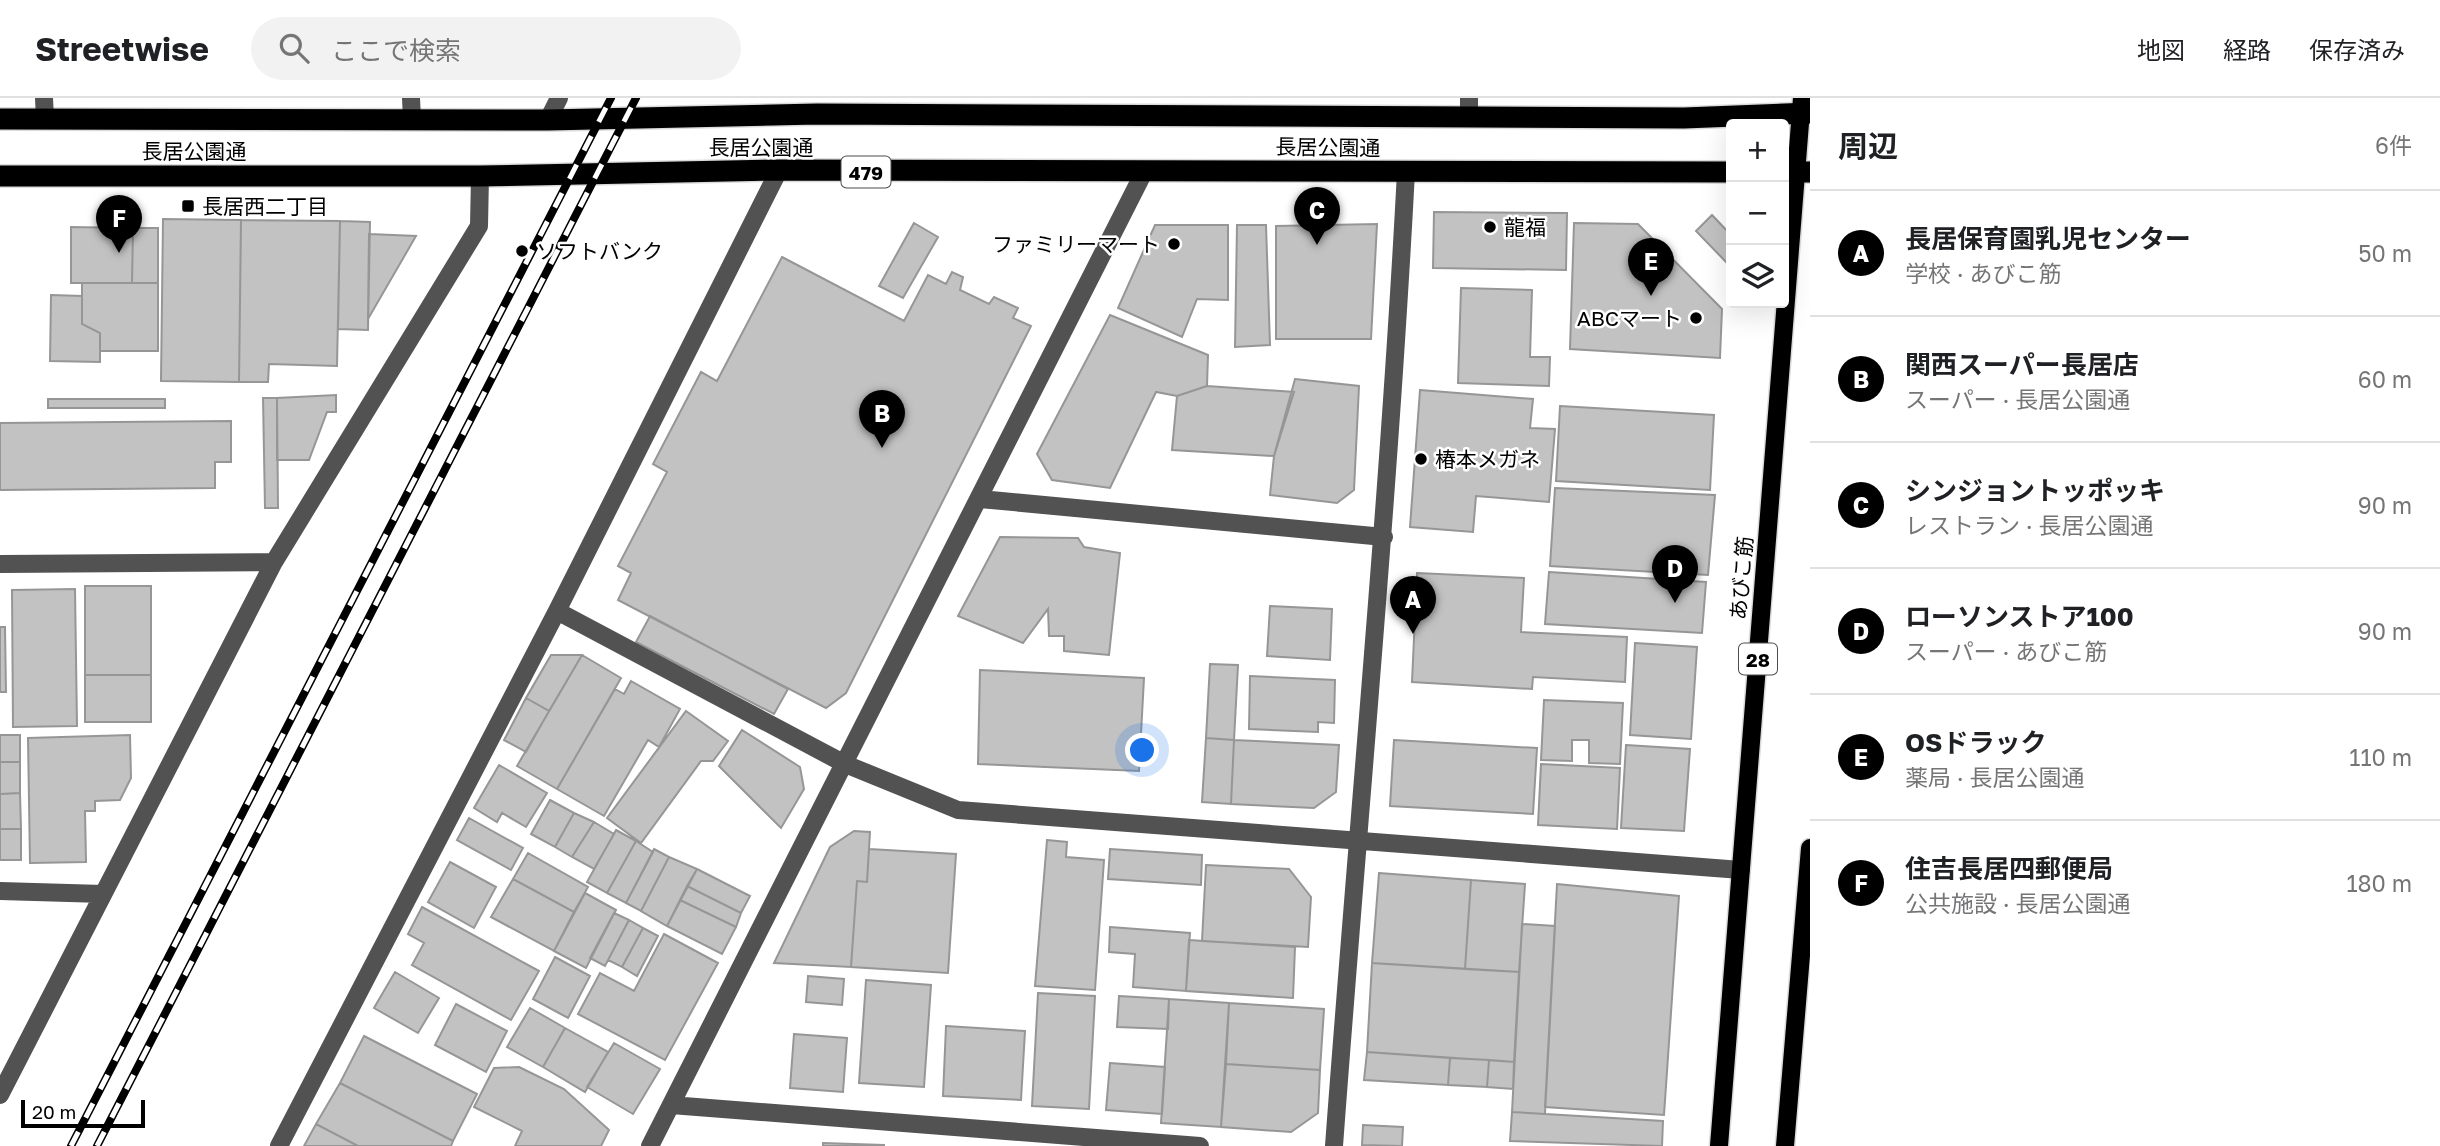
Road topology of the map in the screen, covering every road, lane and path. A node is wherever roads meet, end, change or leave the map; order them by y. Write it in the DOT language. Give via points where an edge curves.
graph roads {
  1 [pos="559,98"];
  2 [pos="814,106"];
  3 [pos="411,108"];
  4 [pos="1469,108"];
  5 [pos="1804,108"];
  6 [pos="45,109"];
  7 [pos="0,119"];
  8 [pos="548,120"];
  9 [pos="779,170"];
  10 [pos="1145,170"];
  11 [pos="1406,172"];
  12 [pos="1726,172"];
  13 [pos="1797,172"];
  14 [pos="0,176"];
  15 [pos="480,177"];
  16 [pos="980,499"];
  17 [pos="1384,537"];
  18 [pos="274,562"];
  19 [pos="0,564"];
  20 [pos="557,611"];
  21 [pos="845,764"];
  22 [pos="1356,840"];
  23 [pos="1810,848"];
  24 [pos="1741,870"];
  25 [pos="1809,871"];
  26 [pos="0,891"];
  27 [pos="103,894"];
  28 [pos="0,1095"];
  29 [pos="671,1105"];
  30 [pos="279,1146"];
  31 [pos="650,1146"];
  32 [pos="1200,1146"];
  33 [pos="1334,1146"];
  34 [pos="1719,1146"];
  35 [pos="1785,1146"];
  1 -- 8 [label="street"];
  2 -- 4 [label="highway, 長居公園通"];
  2 -- 8 [label="highway, 長居公園通"];
  3 -- 6 [label="highway, 長居公園通"];
  3 -- 8 [label="highway, 長居公園通"];
  4 -- 5 [label="highway, 長居公園通" via="1684,118"];
  5 -- 13 [label="main road, あびこ筋 / 28"];
  6 -- 7 [label="highway, 長居公園通"];
  9 -- 10 [label="highway, 長居公園通 / 479"];
  9 -- 15 [label="highway, 長居公園通 / 479"];
  9 -- 20 [label="street"];
  10 -- 11 [label="highway, 長居公園通 / 479"];
  10 -- 16 [label="street"];
  11 -- 12 [label="highway, 長居公園通 / 479"];
  11 -- 17 [label="street"];
  13 -- 24 [label="main road, あびこ筋 / 28"];
  14 -- 15 [label="highway, 長居公園通 / 479"];
  15 -- 18 [label="street" via="479,226"];
  16 -- 17 [label="street"];
  16 -- 21 [label="street"];
  17 -- 22 [label="street"];
  18 -- 19 [label="street"];
  18 -- 27 [label="street"];
  20 -- 21 [label="street"];
  20 -- 30 [label="street"];
  21 -- 22 [label="street" via="958,810"];
  21 -- 29 [label="street"];
  22 -- 24 [label="street"];
  22 -- 33 [label="street"];
  23 -- 25 [label="main road"];
  24 -- 34 [label="main road, あびこ筋 / 28"];
  25 -- 35 [label="main road"];
  26 -- 27 [label="street"];
  27 -- 28 [label="street"];
  29 -- 31 [label="street"];
  29 -- 32 [label="street"];
}
